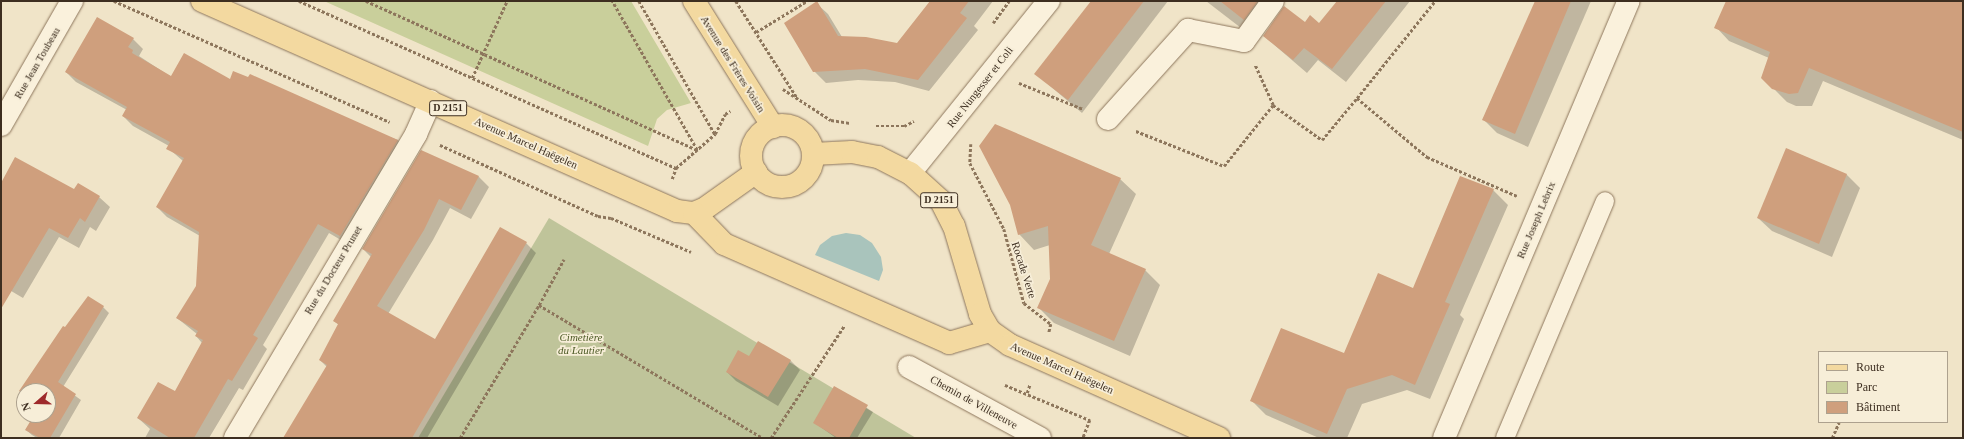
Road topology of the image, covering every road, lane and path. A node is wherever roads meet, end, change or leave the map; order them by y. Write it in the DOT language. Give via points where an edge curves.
graph roads {
  1 [pos="72,1"];
  2 [pos="114,1"];
  3 [pos="202,1"];
  4 [pos="300,1"];
  5 [pos="366,1"];
  6 [pos="507,1"];
  7 [pos="612,1"];
  8 [pos="639,1"];
  9 [pos="694,1"];
  10 [pos="736,1"];
  11 [pos="807,1"];
  12 [pos="1049,1"];
  13 [pos="1273,1"];
  14 [pos="1435,1"];
  15 [pos="1629,1"];
  16 [pos="756,32"];
  17 [pos="1244,41"];
  18 [pos="484,52"];
  19 [pos="472,78"];
  20 [pos="1015,81"];
  21 [pos="753,95"];
  22 [pos="1357,98"];
  23 [pos="431,101"];
  24 [pos="800,101"];
  25 [pos="1273,105"];
  26 [pos="1108,119"];
  27 [pos="916,120"];
  28 [pos="855,123"];
  29 [pos="1,125"];
  30 [pos="870,125"];
  31 [pos="773,127"];
  32 [pos="416,134"];
  33 [pos="715,134"];
  34 [pos="971,141"];
  35 [pos="697,150"];
  36 [pos="813,154"];
  37 [pos="756,172"];
  38 [pos="910,173"];
  39 [pos="1605,201"];
  40 [pos="1542,206"];
  41 [pos="694,213"];
  42 [pos="650,234"];
  43 [pos="564,259"];
  44 [pos="858,302"];
  45 [pos="539,305"];
  46 [pos="990,330"];
  47 [pos="1040,358"];
  48 [pos="909,366"];
  49 [pos="1838,423"];
  50 [pos="235,438"];
  51 [pos="460,438"];
  52 [pos="763,438"];
  53 [pos="771,438"];
  54 [pos="1040,438"];
  55 [pos="1083,438"];
  56 [pos="1219,438"];
  57 [pos="1444,438"];
  58 [pos="1505,438"];
  59 [pos="1832,438"];
  1 -- 29 [label="street, Rue Jean Toubeau"];
  2 -- 32 [label="path"];
  3 -- 23 [label="main road, Avenue Marcel Haëgelen / D 2151"];
  4 -- 19 [label="path"];
  5 -- 18 [label="path"];
  6 -- 18 [label="path"];
  7 -- 35 [label="path"];
  8 -- 33 [label="path"];
  9 -- 21 [label="main road, Avenue des Frères Voisin"];
  10 -- 16 [label="path"];
  11 -- 16 [label="path"];
  12 -- 38 [label="street, Rue Nungesser et Coli"];
  13 -- 17 [label="street"];
  14 -- 22 [label="path"];
  15 -- 40 [label="street, Rue Joseph Lebrix"];
  16 -- 24 [label="path"];
  17 -- 25 [label="path"];
  17 -- 26 [label="street" via="1188,30"];
  18 -- 19 [label="path"];
  18 -- 35 [label="path"];
  19 -- 35 [label="path" via="676,168"];
  20 -- 26 [label="path"];
  21 -- 24 [label="path" via="773,81"];
  21 -- 31 [label="main road, Avenue des Frères Voisin"];
  21 -- 33 [label="path" via="725,114"];
  22 -- 25 [label="path" via="1322,140"];
  22 -- 40 [label="path" via="1427,157"];
  23 -- 32 [label="street, Rue du Docteur Prunet"];
  23 -- 41 [label="main road, Avenue Marcel Haëgelen / D 2151" via="677,211"];
  24 -- 28 [label="path" via="831,120"];
  25 -- 26 [label="path" via="1224,166"];
  27 -- 30 [label="path" via="904,126"];
  31 -- 36 [label="main road" via="789,126 803,133"];
  31 -- 37 [label="main road" via="760,135 752,149"];
  32 -- 42 [label="path" via="598,216 611,218"];
  32 -- 50 [label="street, Rue du Docteur Prunet"];
  33 -- 35 [label="path"];
  34 -- 47 [label="path, Rocade Verte" via="970,162 1004,230 1024,302 1051,324"];
  36 -- 37 [label="main road" via="813,163 804,179 787,187 769,184"];
  36 -- 38 [label="main road, Avenue Marcel Haëgelen / D 2151" via="865,154"];
  37 -- 41 [label="main road" via="715,204"];
  38 -- 46 [label="main road, Avenue Marcel Haëgelen / D 2151" via="941,201 954,226 980,314"];
  39 -- 58 [label="lane"];
  40 -- 57 [label="street, Rue Joseph Lebrix"];
  41 -- 44 [label="main road" via="724,244"];
  43 -- 45 [label="path"];
  44 -- 46 [label="main road" via="949,342"];
  44 -- 53 [label="path"];
  45 -- 51 [label="path"];
  45 -- 52 [label="path"];
  46 -- 47 [label="main road, Avenue Marcel Haëgelen / D 2151" via="1010,345"];
  47 -- 55 [label="path, Rocade Verte" via="1027,393 1090,420"];
  47 -- 56 [label="main road, Avenue Marcel Haëgelen / D 2151"];
  48 -- 54 [label="street, Chemin de Villeneuve"];
  49 -- 59 [label="path"];
}
